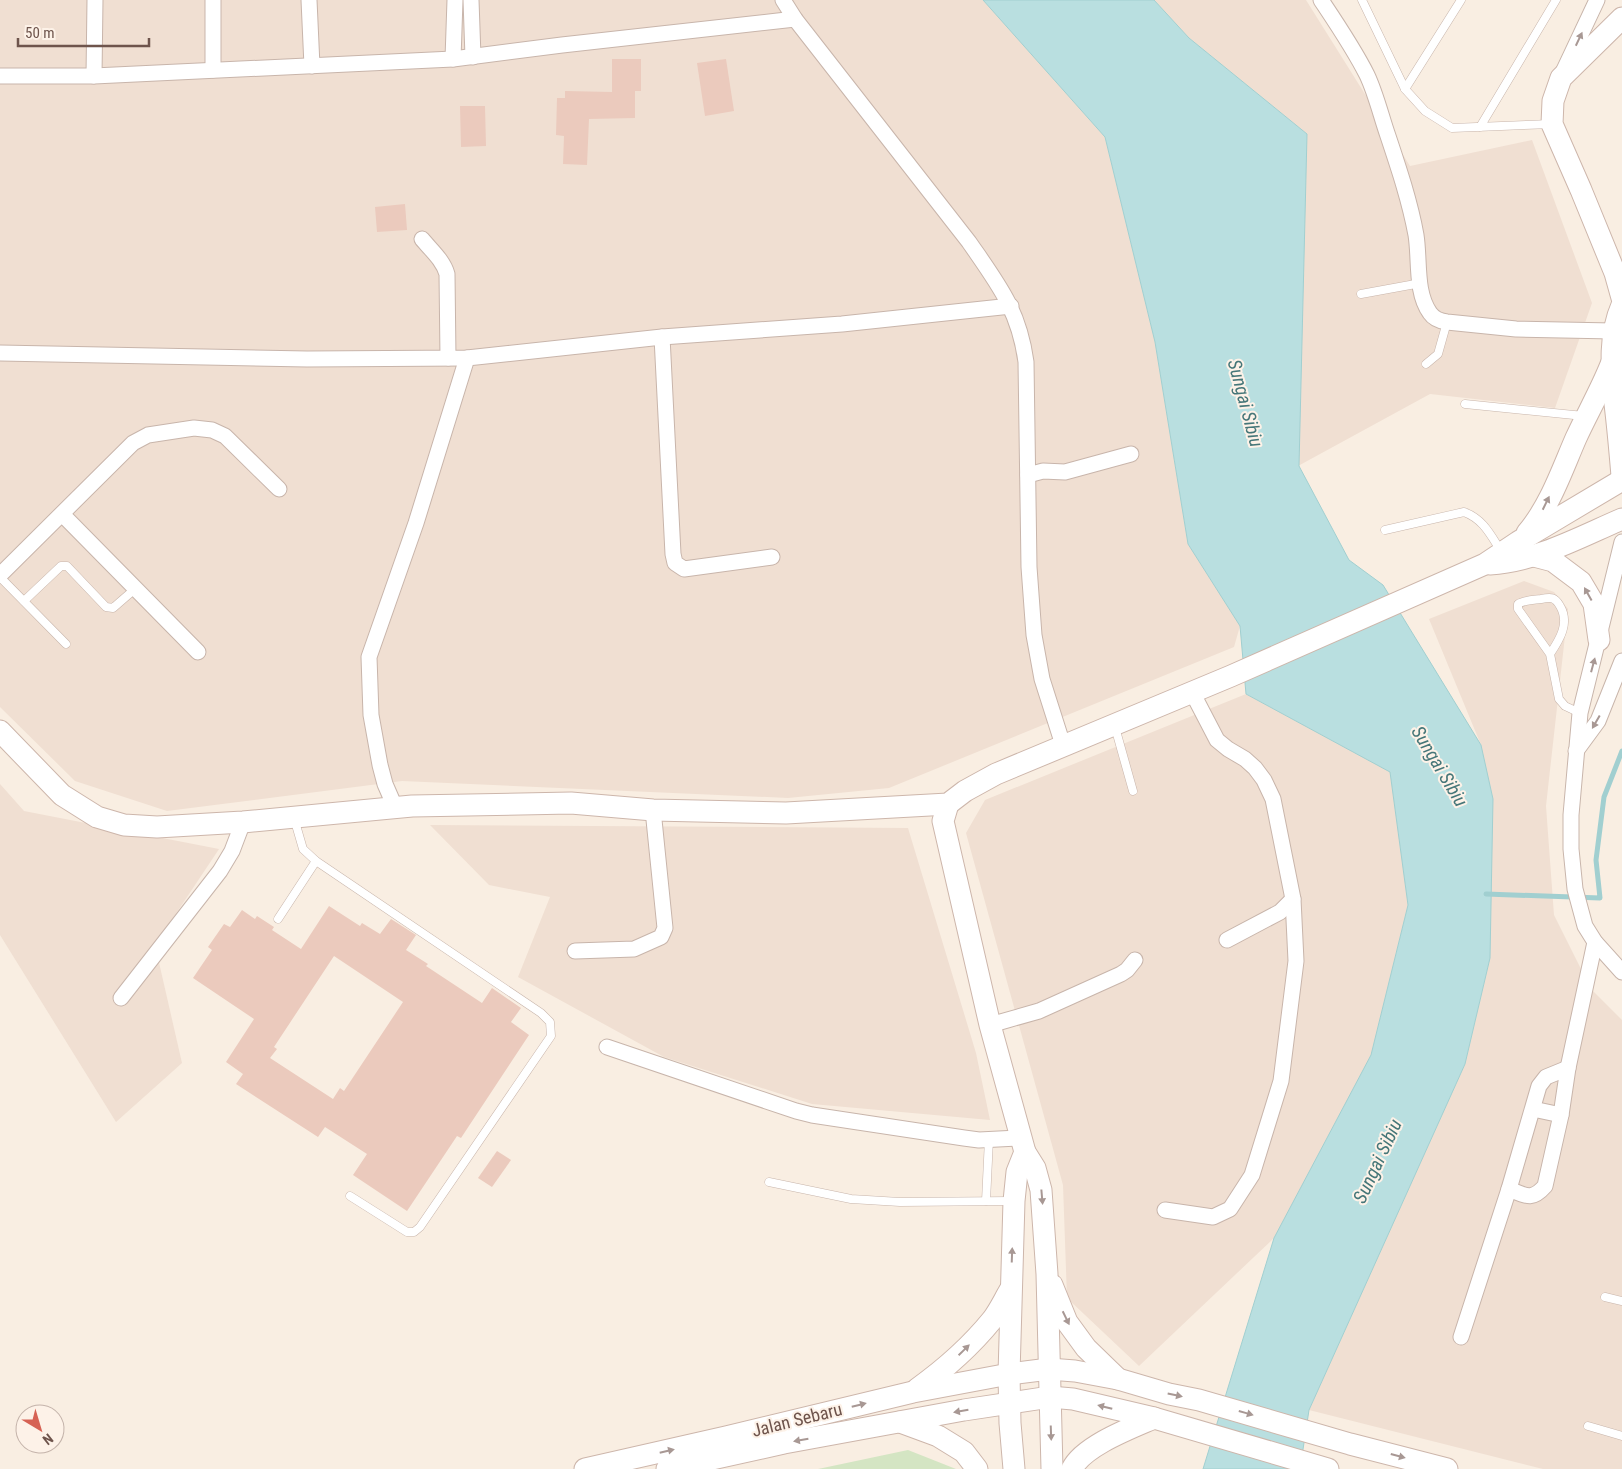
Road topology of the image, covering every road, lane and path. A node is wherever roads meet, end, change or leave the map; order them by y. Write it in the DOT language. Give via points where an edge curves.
graph roads {
  1 [pos="96,0"];
  2 [pos="213,0"];
  3 [pos="309,0"];
  4 [pos="455,0"];
  5 [pos="471,0"];
  6 [pos="783,0"];
  7 [pos="1321,0"];
  8 [pos="1362,0"];
  9 [pos="1461,0"];
  10 [pos="1556,0"];
  11 [pos="1595,1"];
  12 [pos="1622,18"];
  13 [pos="795,19"];
  14 [pos="473,57"];
  15 [pos="453,59"];
  16 [pos="312,66"];
  17 [pos="213,70"];
  18 [pos="0,76"];
  19 [pos="94,76"];
  20 [pos="1561,78"];
  21 [pos="1404,89"];
  22 [pos="1552,124"];
  23 [pos="1480,128"];
  24 [pos="422,239"];
  25 [pos="1421,284"];
  26 [pos="1361,294"];
  27 [pos="1622,298"];
  28 [pos="1622,305"];
  29 [pos="1011,306"];
  30 [pos="1447,322"];
  31 [pos="1614,331"];
  32 [pos="662,337"];
  33 [pos="0,354"];
  34 [pos="448,358"];
  35 [pos="467,358"];
  36 [pos="1612,362"];
  37 [pos="1426,364"];
  38 [pos="1465,404"];
  39 [pos="1586,417"];
  40 [pos="1132,454"];
  41 [pos="1028,475"];
  42 [pos="1622,478"];
  43 [pos="279,489"];
  44 [pos="63,514"];
  45 [pos="1622,520"];
  46 [pos="1385,530"];
  47 [pos="1622,542"];
  48 [pos="1510,554"];
  49 [pos="772,557"];
  50 [pos="0,576"];
  51 [pos="136,588"];
  52 [pos="24,601"];
  53 [pos="1599,640"];
  54 [pos="66,644"];
  55 [pos="198,652"];
  56 [pos="1550,654"];
  57 [pos="1622,661"];
  58 [pos="1192,692"];
  59 [pos="1580,713"];
  60 [pos="1114,725"];
  61 [pos="0,731"];
  62 [pos="1063,745"];
  63 [pos="1576,751"];
  64 [pos="1133,791"];
  65 [pos="948,804"];
  66 [pos="395,807"];
  67 [pos="653,810"];
  68 [pos="294,818"];
  69 [pos="243,822"];
  70 [pos="316,861"];
  71 [pos="1293,899"];
  72 [pos="278,919"];
  73 [pos="1227,940"];
  74 [pos="1596,942"];
  75 [pos="575,951"];
  76 [pos="1134,960"];
  77 [pos="1622,972"];
  78 [pos="121,998"];
  79 [pos="990,1025"];
  80 [pos="606,1047"];
  81 [pos="1568,1068"];
  82 [pos="1533,1109"];
  83 [pos="1561,1115"];
  84 [pos="989,1139"];
  85 [pos="1022,1145"];
  86 [pos="769,1182"];
  87 [pos="1509,1189"];
  88 [pos="350,1196"];
  89 [pos="986,1201"];
  90 [pos="1014,1201"];
  91 [pos="1165,1210"];
  92 [pos="1047,1274"];
  93 [pos="1011,1289"];
  94 [pos="1605,1297"];
  95 [pos="1622,1301"];
  96 [pos="1461,1337"];
  97 [pos="1049,1369"];
  98 [pos="1009,1374"];
  99 [pos="1118,1379"];
  100 [pos="913,1392"];
  101 [pos="1050,1397"];
  102 [pos="1009,1403"];
  103 [pos="1154,1418"];
  104 [pos="900,1422"];
  105 [pos="1588,1426"];
  106 [pos="1622,1436"];
  107 [pos="585,1469"];
  108 [pos="667,1469"];
  109 [pos="976,1469"];
  110 [pos="1014,1469"];
  111 [pos="1052,1469"];
  112 [pos="1072,1469"];
  113 [pos="1328,1469"];
  114 [pos="1447,1469"];
  1 -- 19 [label="street"];
  2 -- 17 [label="street"];
  3 -- 16 [label="street"];
  4 -- 15 [label="street"];
  5 -- 14 [label="street"];
  6 -- 13 [label="street"];
  7 -- 25 [label="street" via="1367,76 1376,98 1414,226"];
  8 -- 21 [label="lane"];
  9 -- 21 [label="lane"];
  10 -- 23 [label="lane"];
  20 -- 11 [label="street, one-way"];
  12 -- 20 [label="street"];
  13 -- 14 [label="street"];
  13 -- 29 [label="street" via="969,242"];
  14 -- 15 [label="street"];
  15 -- 16 [label="street"];
  16 -- 17 [label="street"];
  17 -- 19 [label="street"];
  18 -- 19 [label="street"];
  20 -- 22 [label="street" via="1553,101"];
  21 -- 23 [label="lane" via="1425,111 1452,128"];
  22 -- 23 [label="lane"];
  22 -- 27 [label="street" via="1615,273"];
  24 -- 34 [label="street" via="438,257 447,274"];
  25 -- 26 [label="lane"];
  25 -- 30 [label="street" via="1430,314"];
  28 -- 31 [label="street"];
  29 -- 32 [label="street" via="842,324"];
  29 -- 41 [label="street" via="1023,340 1026,362"];
  30 -- 31 [label="street" via="1516,329"];
  30 -- 37 [label="lane" via="1438,354"];
  31 -- 36 [label="street"];
  32 -- 35 [label="street"];
  32 -- 49 [label="street" via="675,563 684,569"];
  33 -- 34 [label="street"];
  34 -- 35 [label="street"];
  35 -- 66 [label="street" via="416,523 369,657 371,715 380,765"];
  36 -- 39 [label="street"];
  36 -- 42 [label="street"];
  38 -- 39 [label="lane"];
  48 -- 39 [label="street, one-way" via="1544,508"];
  40 -- 41 [label="street" via="1064,472 1043,471"];
  41 -- 62 [label="street" via="1034,635 1042,679"];
  42 -- 48 [label="street"];
  43 -- 44 [label="street" via="225,436 212,430 194,428 148,435 134,443"];
  44 -- 50 [label="street"];
  44 -- 51 [label="street"];
  45 -- 48 [label="street"];
  46 -- 48 [label="lane" via="1464,512 1485,526"];
  47 -- 53 [label="street"];
  53 -- 48 [label="street, one-way" via="1594,604 1581,582 1553,561"];
  48 -- 58 [label="street"];
  50 -- 52 [label="lane"];
  51 -- 52 [label="lane" via="113,608 106,607 67,566 61,566"];
  51 -- 55 [label="street"];
  52 -- 54 [label="lane"];
  59 -- 53 [label="street, one-way"];
  56 -- 56 [label="lane" via="1561,636 1565,615 1556,599 1551,597 1521,602 1518,608"];
  56 -- 59 [label="lane" via="1559,699 1564,706"];
  57 -- 63 [label="street, one-way" via="1598,721"];
  58 -- 60 [label="street"];
  58 -- 71 [label="street" via="1217,740 1245,759 1264,780 1273,799"];
  59 -- 63 [label="street"];
  60 -- 62 [label="street"];
  60 -- 64 [label="lane"];
  61 -- 69 [label="street" via="62,795 97,817 124,825 157,827"];
  62 -- 65 [label="street" via="996,774"];
  63 -- 74 [label="street" via="1571,815 1575,889 1585,926"];
  65 -- 67 [label="street" via="786,813"];
  65 -- 79 [label="street" via="943,821"];
  66 -- 67 [label="street" via="571,804"];
  66 -- 68 [label="street"];
  67 -- 75 [label="street" via="665,928 661,937 634,949"];
  68 -- 69 [label="street"];
  68 -- 70 [label="lane" via="303,849"];
  69 -- 78 [label="street" via="220,871"];
  70 -- 72 [label="lane"];
  70 -- 88 [label="lane" via="542,1013 550,1022 551,1036 420,1227 414,1232 407,1232"];
  71 -- 73 [label="street" via="1280,912"];
  71 -- 91 [label="street" via="1296,961 1281,1082 1252,1175 1230,1209 1213,1217"];
  74 -- 77 [label="street"];
  74 -- 81 [label="street"];
  76 -- 79 [label="street" via="1120,974 1039,1011"];
  79 -- 85 [label="street"];
  80 -- 84 [label="street" via="796,1111"];
  81 -- 82 [label="street" via="1546,1077 1539,1086"];
  81 -- 83 [label="street"];
  82 -- 83 [label="street"];
  82 -- 87 [label="street"];
  83 -- 87 [label="street" via="1545,1186 1537,1195 1529,1197"];
  84 -- 85 [label="street"];
  84 -- 89 [label="lane"];
  85 -- 90 [label="street"];
  85 -- 92 [label="street, one-way" via="1041,1190"];
  86 -- 89 [label="lane" via="851,1199"];
  87 -- 96 [label="street"];
  89 -- 90 [label="lane"];
  93 -- 90 [label="street, one-way"];
  92 -- 97 [label="street"];
  92 -- 99 [label="street, one-way" via="1067,1322 1086,1348"];
  93 -- 98 [label="street"];
  100 -- 93 [label="street, one-way" via="944,1370 973,1342 993,1319"];
  94 -- 95 [label="lane"];
  97 -- 98 [label="street, Jalan Sebaru"];
  97 -- 99 [label="street, Jalan Sebaru"];
  97 -- 101 [label="street"];
  98 -- 100 [label="street, Jalan Sebaru"];
  98 -- 102 [label="street"];
  99 -- 114 [label="street, Jalan Sebaru, one-way"];
  107 -- 100 [label="street, Jalan Sebaru, one-way"];
  101 -- 102 [label="street, Jalan Sebaru"];
  103 -- 101 [label="street, Jalan Sebaru, one-way" via="1073,1399"];
  101 -- 111 [label="street, one-way"];
  102 -- 104 [label="street, Jalan Sebaru, one-way"];
  102 -- 110 [label="street"];
  103 -- 112 [label="street" via="1111,1436 1075,1462"];
  103 -- 113 [label="street, Jalan Sebaru"];
  104 -- 108 [label="street, Jalan Sebaru, one-way"];
  104 -- 109 [label="street" via="938,1436 964,1452"];
  105 -- 106 [label="lane"];
}
